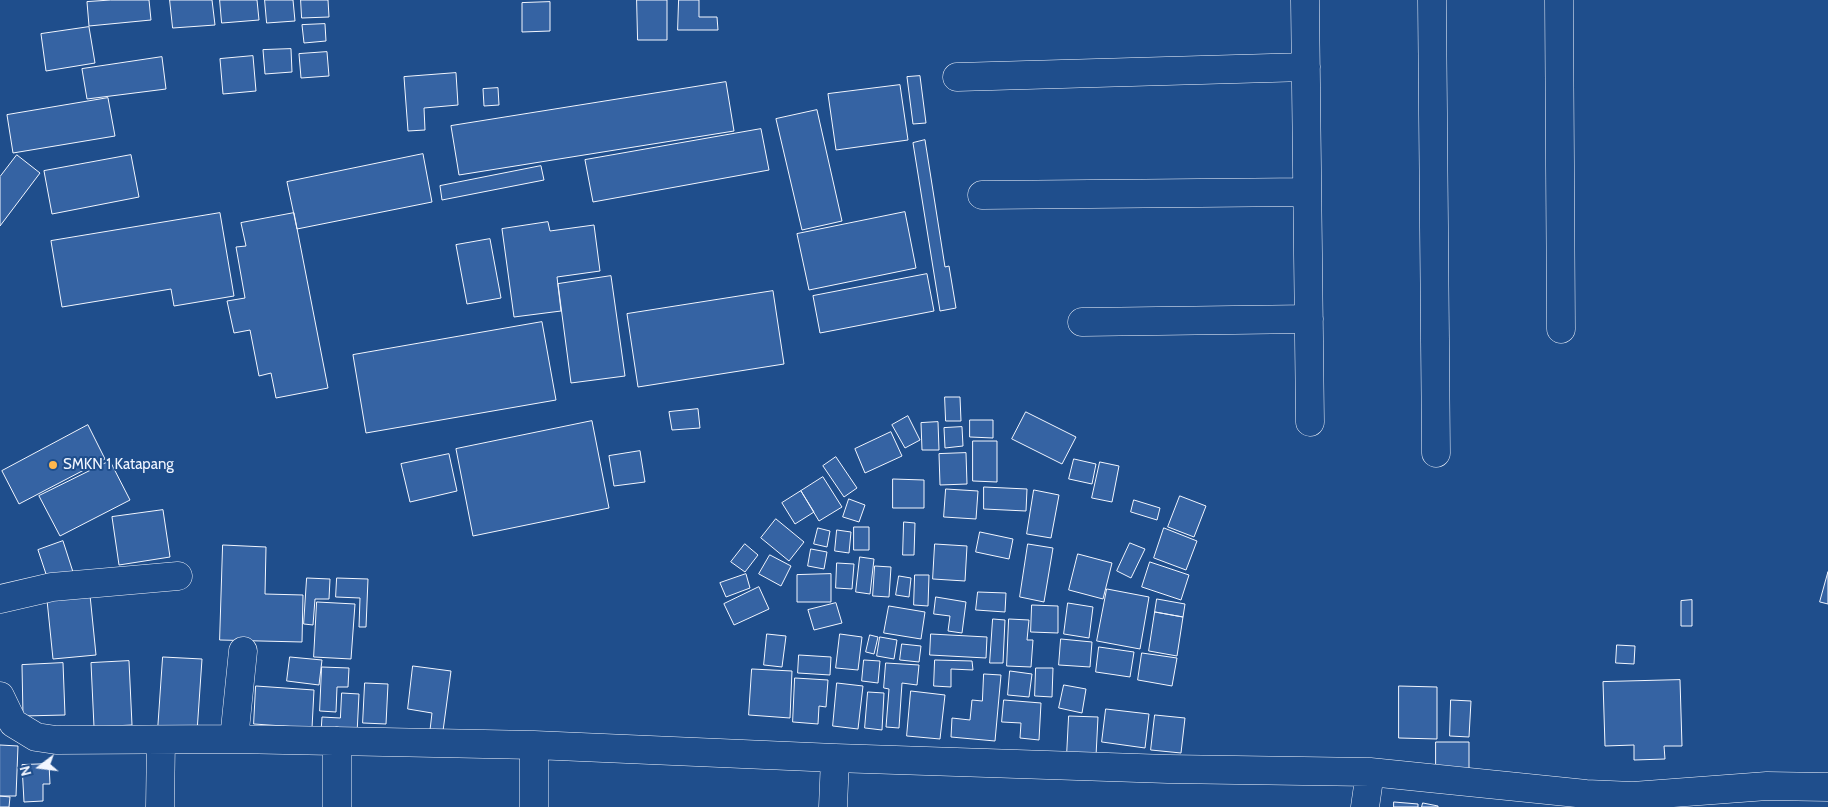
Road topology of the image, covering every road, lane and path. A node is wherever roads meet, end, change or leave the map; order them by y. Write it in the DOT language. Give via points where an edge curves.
graph roads {
  1 [pos="1305,0"];
  2 [pos="1432,0"];
  3 [pos="1560,0"];
  4 [pos="1306,67"];
  5 [pos="957,78"];
  6 [pos="1307,192"];
  7 [pos="982,195"];
  8 [pos="1308,320"];
  9 [pos="1082,322"];
  10 [pos="1561,329"];
  11 [pos="1310,422"];
  12 [pos="1436,453"];
  13 [pos="178,576"];
  14 [pos="0,599"];
  15 [pos="243,651"];
  16 [pos="0,696"];
  17 [pos="234,739"];
  18 [pos="161,740"];
  19 [pos="337,740"];
  20 [pos="534,745"];
  21 [pos="835,758"];
  22 [pos="1370,772"];
  23 [pos="1828,787"];
  24 [pos="1766,796"];
  25 [pos="160,807"];
  26 [pos="338,807"];
  27 [pos="534,807"];
  28 [pos="832,807"];
  29 [pos="1365,807"];
  1 -- 4 [label="street"];
  2 -- 12 [label="street"];
  3 -- 10 [label="street"];
  4 -- 5 [label="street"];
  4 -- 6 [label="street"];
  6 -- 7 [label="street"];
  6 -- 8 [label="street"];
  8 -- 9 [label="street"];
  8 -- 11 [label="street"];
  13 -- 14 [label="street" via="52,587"];
  15 -- 17 [label="street"];
  16 -- 18 [label="street" via="13,723 36,737 56,740"];
  17 -- 18 [label="street"];
  17 -- 19 [label="street"];
  18 -- 25 [label="street"];
  19 -- 20 [label="street"];
  19 -- 26 [label="street"];
  20 -- 21 [label="street"];
  20 -- 27 [label="street"];
  21 -- 22 [label="street"];
  21 -- 28 [label="street"];
  22 -- 24 [label="street" via="1586,794"];
  22 -- 29 [label="street"];
  23 -- 24 [label="street"];
}
